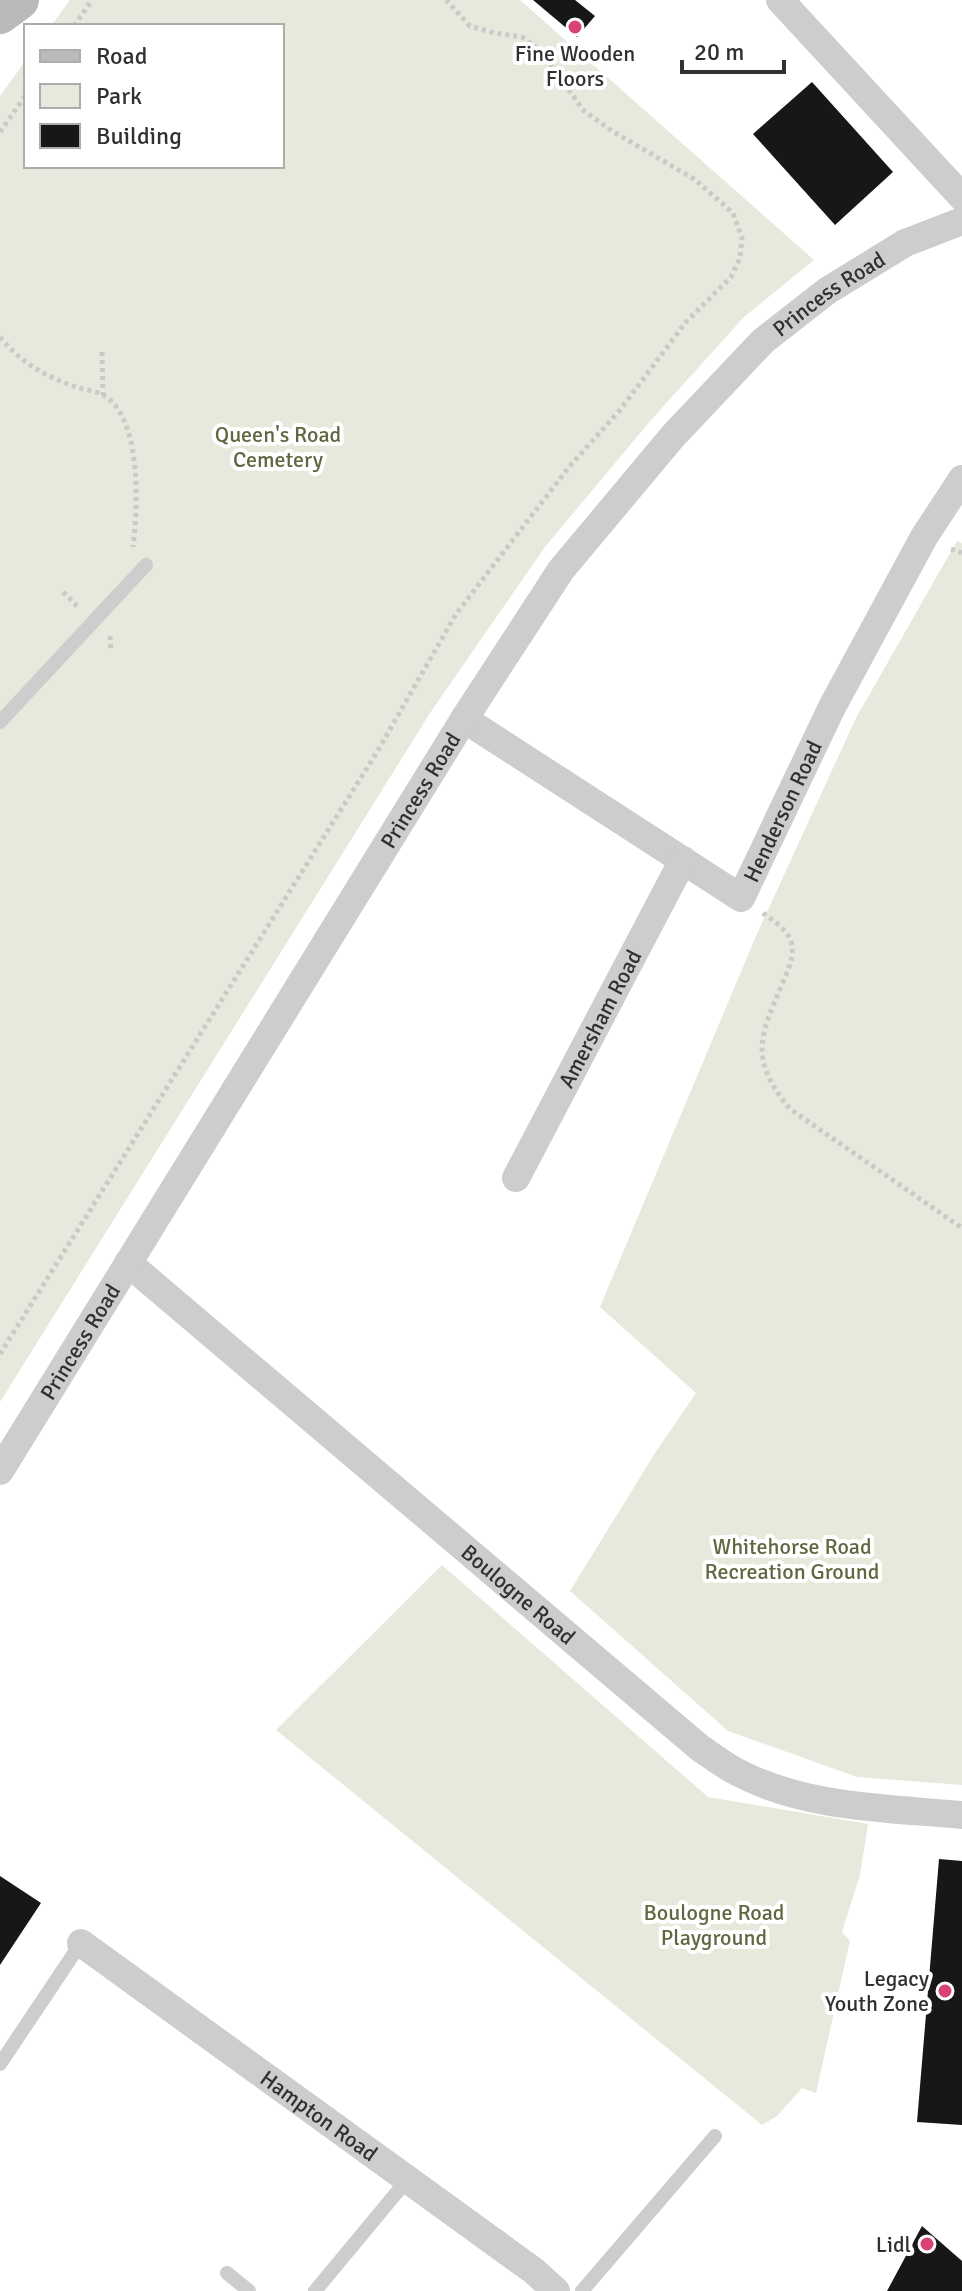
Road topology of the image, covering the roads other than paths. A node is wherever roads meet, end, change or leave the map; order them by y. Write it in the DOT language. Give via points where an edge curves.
graph roads {
  1 [pos="19,0"];
  2 [pos="780,0"];
  3 [pos="0,14"];
  4 [pos="962,197"];
  5 [pos="962,221"];
  6 [pos="962,479"];
  7 [pos="146,565"];
  8 [pos="464,719"];
  9 [pos="0,722"];
  10 [pos="683,860"];
  11 [pos="516,1178"];
  12 [pos="128,1263"];
  13 [pos="0,1471"];
  14 [pos="962,1815"];
  15 [pos="81,1943"];
  16 [pos="0,2064"];
  17 [pos="715,2136"];
  18 [pos="408,2179"];
  19 [pos="227,2273"];
  20 [pos="249,2291"];
  21 [pos="315,2291"];
  22 [pos="556,2291"];
  23 [pos="582,2291"];
  1 -- 3 [label="street"];
  2 -- 4 [label="street"];
  5 -- 8 [label="street, Princess Road" via="905,243 827,291 763,341 673,436 561,570"];
  6 -- 10 [label="street, Henderson Road" via="924,537 832,707 741,898"];
  7 -- 9 [label="lane"];
  8 -- 10 [label="street, Henderson Road"];
  8 -- 12 [label="street, Princess Road"];
  10 -- 11 [label="street, Amersham Road"];
  12 -- 13 [label="street, Princess Road"];
  12 -- 14 [label="street, Boulogne Road" via="700,1748 736,1771 803,1797"];
  15 -- 16 [label="lane"];
  15 -- 18 [label="street, Hampton Road"];
  17 -- 23 [label="lane"];
  18 -- 21 [label="lane"];
  18 -- 22 [label="street, Hampton Road"];
  19 -- 20 [label="lane"];
}
